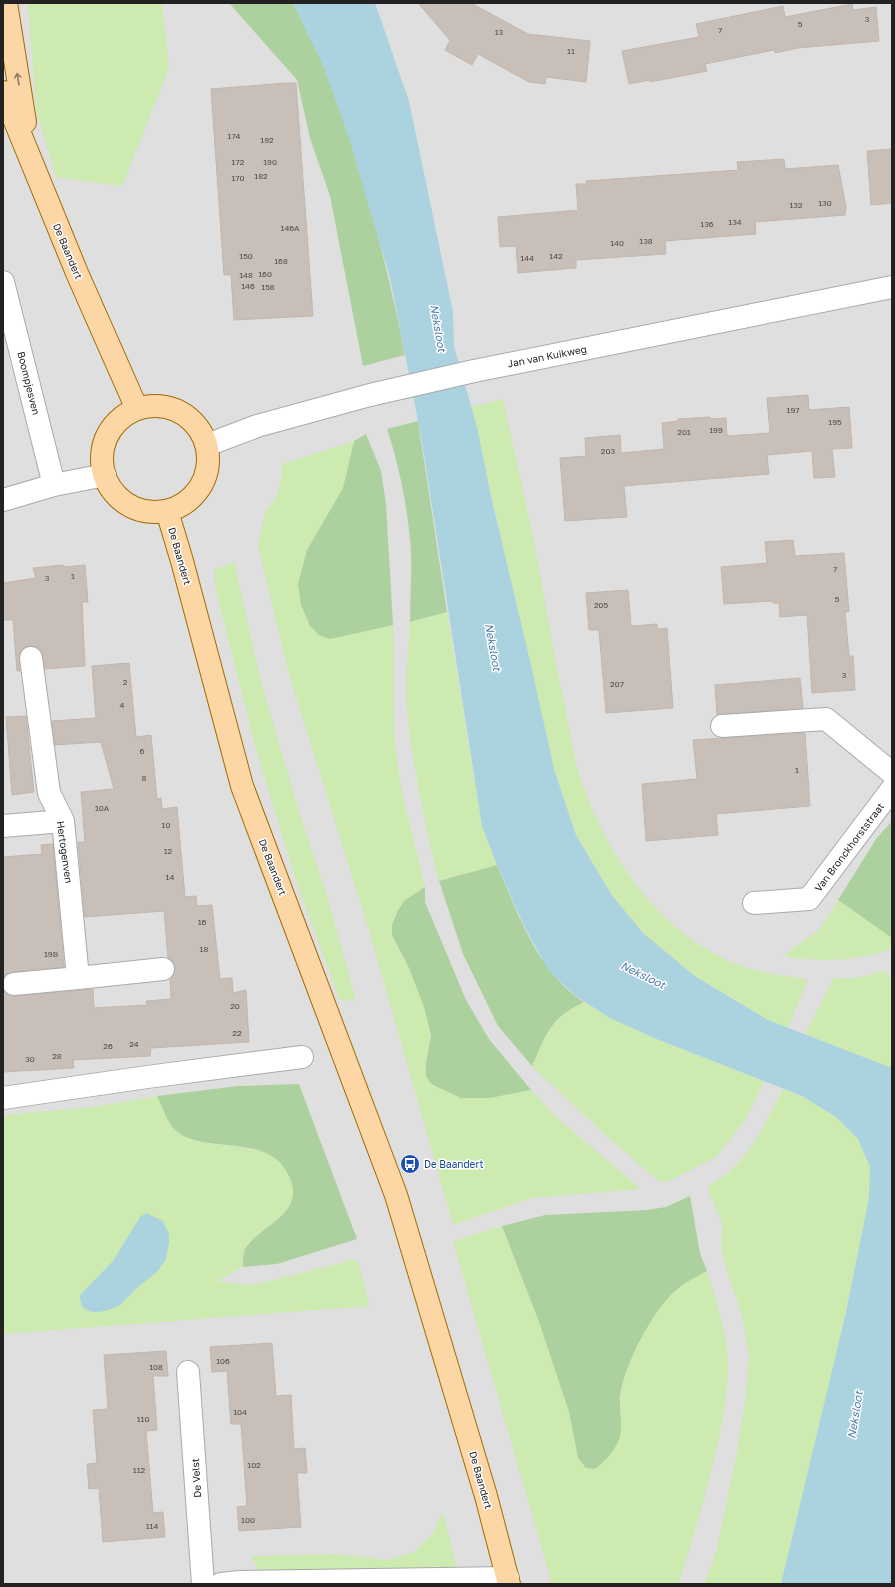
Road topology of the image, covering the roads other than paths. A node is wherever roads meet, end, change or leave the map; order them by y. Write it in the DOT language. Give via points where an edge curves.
graph roads {
  1 [pos="6,3"];
  2 [pos="3,92"];
  3 [pos="30,159"];
  4 [pos="3,282"];
  5 [pos="892,287"];
  6 [pos="137,409"];
  7 [pos="207,445"];
  8 [pos="105,475"];
  9 [pos="54,485"];
  10 [pos="3,500"];
  11 [pos="167,511"];
  12 [pos="31,658"];
  13 [pos="722,726"];
  14 [pos="892,773"];
  15 [pos="892,789"];
  16 [pos="63,822"];
  17 [pos="3,826"];
  18 [pos="754,903"];
  19 [pos="163,969"];
  20 [pos="78,978"];
  21 [pos="14,984"];
  22 [pos="302,1057"];
  23 [pos="3,1098"];
  24 [pos="188,1372"];
  25 [pos="508,1581"];
  26 [pos="233,1583"];
  27 [pos="203,1584"];
  3 -- 1 [label="main road, De Baandert, one-way"];
  2 -- 3 [label="main road, De Baandert"];
  3 -- 6 [label="main road, De Baandert"];
  4 -- 9 [label="street, Boompjesven"];
  5 -- 7 [label="street, Jan van Kuikweg" via="474,371 257,426"];
  6 -- 7 [label="main road" via="154,405 172,408 188,416 200,429"];
  6 -- 8 [label="main road" via="123,416 107,438 102,459"];
  7 -- 11 [label="main road" via="208,467 196,493 183,504"];
  8 -- 9 [label="street"];
  8 -- 11 [label="main road" via="114,492 129,505 148,512"];
  9 -- 10 [label="street"];
  11 -- 25 [label="main road, De Baandert" via="242,786 396,1195 484,1489"];
  12 -- 16 [label="street, Hertogenven" via="49,793"];
  13 -- 14 [label="street" via="826,719"];
  15 -- 18 [label="street, Van Bronckhorststraat" via="809,899"];
  16 -- 17 [label="street"];
  16 -- 20 [label="street, Hertogenven"];
  19 -- 20 [label="street"];
  20 -- 21 [label="street"];
  22 -- 23 [label="street"];
  24 -- 27 [label="street, De Velst"];
  25 -- 26 [label="street"];
}
